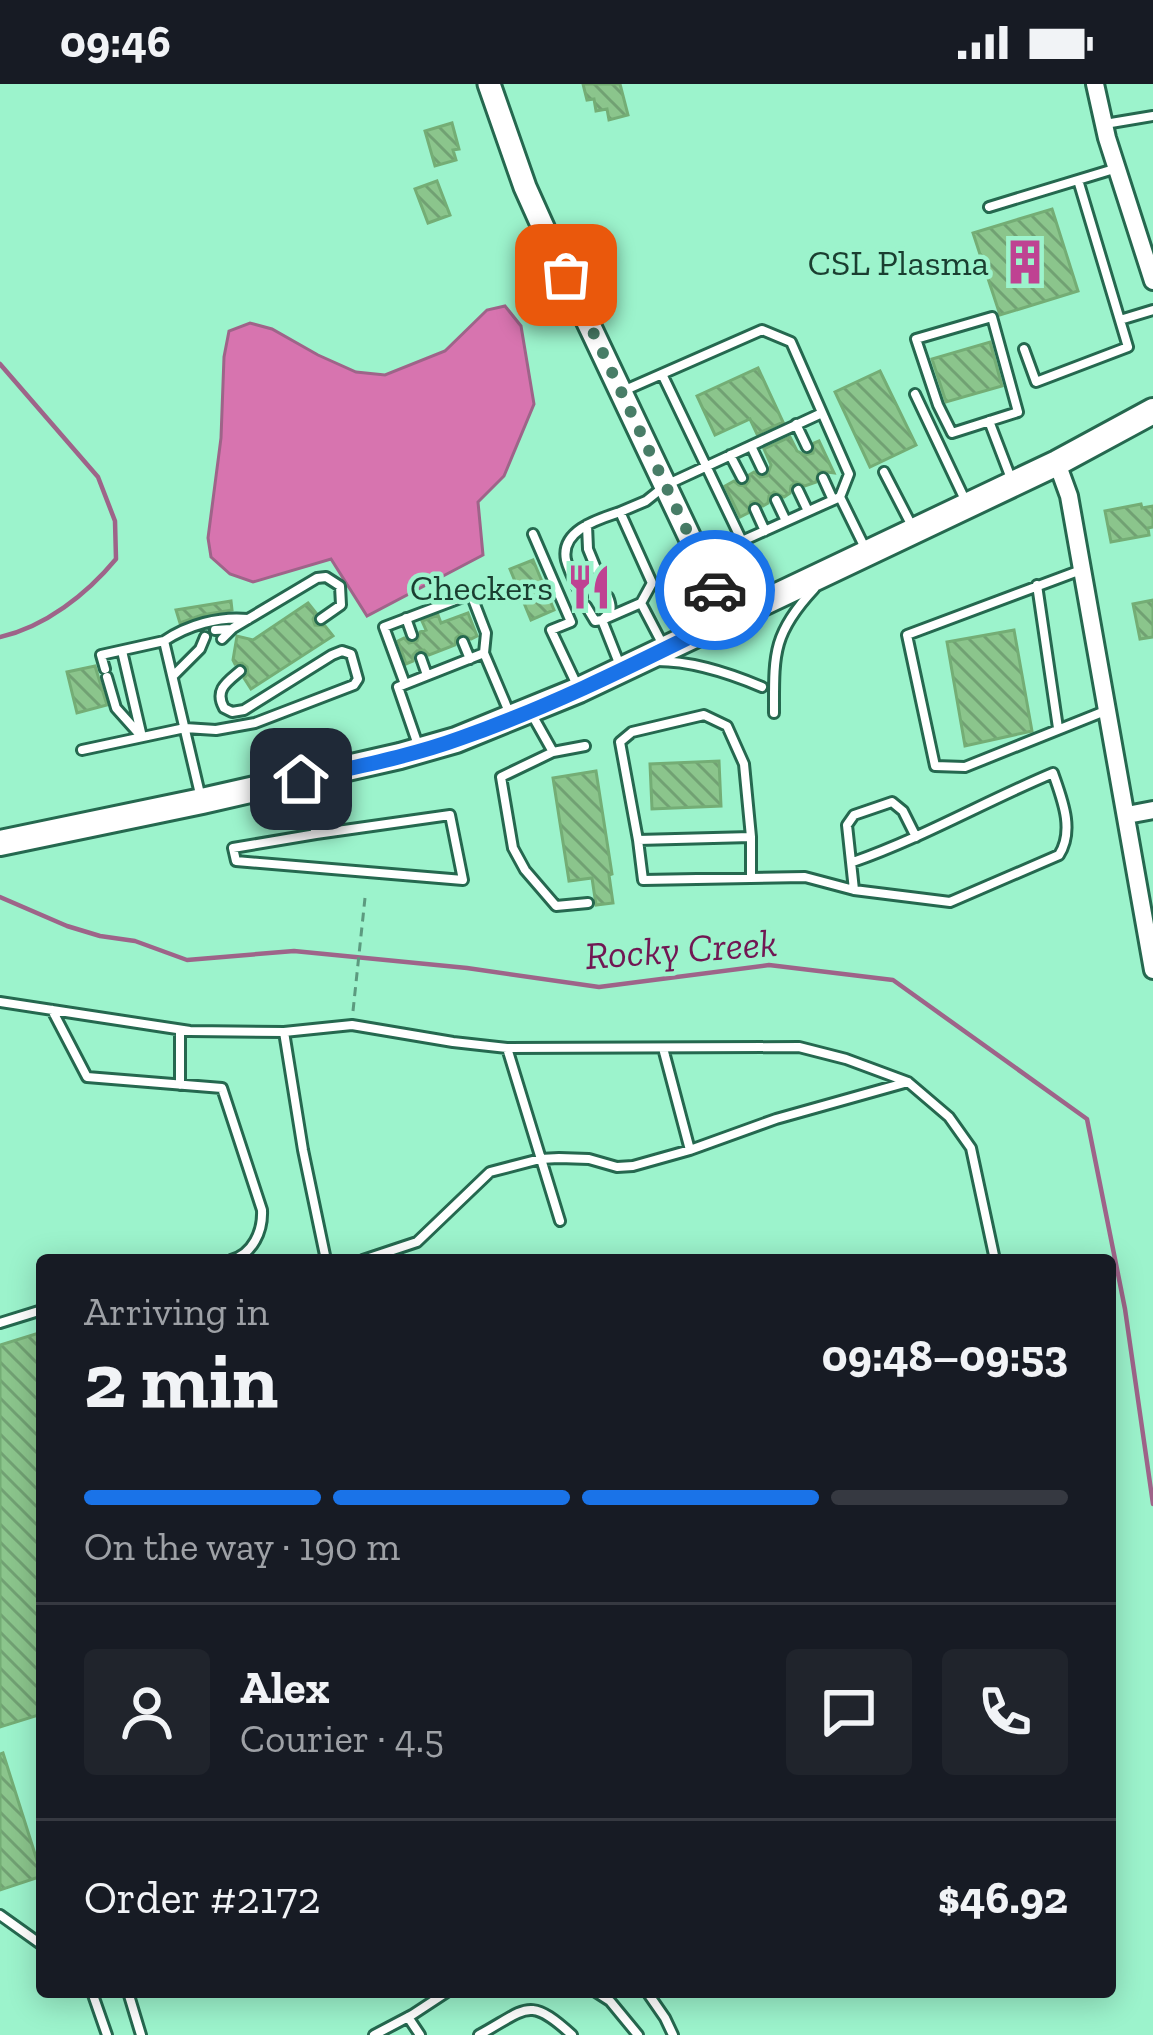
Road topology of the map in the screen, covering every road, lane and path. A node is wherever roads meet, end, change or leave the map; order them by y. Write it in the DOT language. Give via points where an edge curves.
graph roads {
  1 [pos="490,84"];
  2 [pos="1095,84"];
  3 [pos="1153,116"];
  4 [pos="1104,125"];
  5 [pos="1116,169"];
  6 [pos="1078,180"];
  7 [pos="989,207"];
  8 [pos="1147,247"];
  9 [pos="1153,281"];
  10 [pos="1153,310"];
  11 [pos="1120,320"];
  12 [pos="1024,349"];
  13 [pos="662,374"];
  14 [pos="622,392"];
  15 [pos="914,394"];
  16 [pos="1153,411"];
  17 [pos="822,412"];
  18 [pos="989,421"];
  19 [pos="796,424"];
  20 [pos="751,446"];
  21 [pos="807,447"];
  22 [pos="730,455"];
  23 [pos="1057,463"];
  24 [pos="707,466"];
  25 [pos="762,469"];
  26 [pos="884,472"];
  27 [pos="742,478"];
  28 [pos="823,478"];
  29 [pos="1013,484"];
  30 [pos="666,485"];
  31 [pos="798,490"];
  32 [pos="836,498"];
  33 [pos="776,500"];
  34 [pos="968,505"];
  35 [pos="755,509"];
  36 [pos="808,511"];
  37 [pos="620,512"];
  38 [pos="786,521"];
  39 [pos="587,523"];
  40 [pos="914,530"];
  41 [pos="765,531"];
  42 [pos="533,534"];
  43 [pos="866,552"];
  44 [pos="836,567"];
  45 [pos="1082,569"];
  46 [pos="1037,585"];
  47 [pos="447,603"];
  48 [pos="640,603"];
  49 [pos="728,618"];
  50 [pos="249,619"];
  51 [pos="406,619"];
  52 [pos="454,619"];
  53 [pos="320,620"];
  54 [pos="602,620"];
  55 [pos="233,628"];
  56 [pos="215,631"];
  57 [pos="412,635"];
  58 [pos="222,639"];
  59 [pos="164,640"];
  60 [pos="208,642"];
  61 [pos="463,642"];
  62 [pos="664,649"];
  63 [pos="122,650"];
  64 [pos="484,653"];
  65 [pos="421,658"];
  66 [pos="470,658"];
  67 [pos="630,666"];
  68 [pos="240,671"];
  69 [pos="427,675"];
  70 [pos="172,677"];
  71 [pos="405,684"];
  72 [pos="762,687"];
  73 [pos="579,690"];
  74 [pos="1108,710"];
  75 [pos="774,713"];
  76 [pos="521,716"];
  77 [pos="184,728"];
  78 [pos="1058,728"];
  79 [pos="142,737"];
  80 [pos="585,746"];
  81 [pos="82,750"];
  82 [pos="420,751"];
  83 [pos="553,752"];
  84 [pos="301,779"];
  85 [pos="202,801"];
  86 [pos="1153,810"];
  87 [pos="1127,815"];
  88 [pos="316,833"];
  89 [pos="751,837"];
  90 [pos="916,837"];
  91 [pos="638,840"];
  92 [pos="9,841"];
  93 [pos="853,862"];
  94 [pos="751,878"];
  95 [pos="854,890"];
  96 [pos="365,898"];
  97 [pos="588,903"];
  98 [pos="1153,970"];
  99 [pos="0,1002"];
  100 [pos="52,1010"];
  101 [pos="352,1025"];
  102 [pos="180,1030"];
  103 [pos="284,1032"];
  104 [pos="507,1048"];
  105 [pos="663,1048"];
  106 [pos="908,1082"];
  107 [pos="180,1085"];
  108 [pos="690,1150"];
  109 [pos="540,1159"];
  110 [pos="560,1221"];
  111 [pos="245,1254"];
  112 [pos="325,1254"];
  113 [pos="381,1254"];
  114 [pos="992,1254"];
  115 [pos="36,1312"];
  116 [pos="0,1323"];
  117 [pos="0,1915"];
  118 [pos="36,1941"];
  119 [pos="94,1998"];
  120 [pos="130,1998"];
  121 [pos="438,1998"];
  122 [pos="605,1998"];
  123 [pos="651,1998"];
  124 [pos="408,2018"];
  125 [pos="107,2035"];
  126 [pos="142,2035"];
  127 [pos="374,2035"];
  128 [pos="420,2035"];
  129 [pos="479,2035"];
  130 [pos="572,2035"];
  131 [pos="638,2035"];
  132 [pos="673,2035"];
  1 -- 14 [label="street" via="525,187"];
  2 -- 4 [label="street"];
  3 -- 4 [label="lane"];
  4 -- 5 [label="street"];
  5 -- 6 [label="lane"];
  5 -- 8 [label="street"];
  6 -- 7 [label="lane"];
  6 -- 11 [label="lane"];
  8 -- 9 [label="street"];
  10 -- 11 [label="lane"];
  11 -- 12 [label="lane" via="1128,347 1036,382"];
  13 -- 14 [label="lane"];
  13 -- 17 [label="lane" via="762,330 791,342"];
  13 -- 24 [label="lane"];
  14 -- 30 [label="street"];
  15 -- 34 [label="lane"];
  16 -- 23 [label="main road"];
  17 -- 19 [label="lane"];
  17 -- 32 [label="lane" via="849,474"];
  18 -- 18 [label="lane" via="952,434 916,339 992,317 1018,412"];
  18 -- 29 [label="lane"];
  19 -- 20 [label="lane"];
  19 -- 21 [label="lane"];
  20 -- 22 [label="lane"];
  20 -- 25 [label="lane"];
  22 -- 24 [label="lane"];
  22 -- 27 [label="lane"];
  23 -- 29 [label="main road"];
  23 -- 45 [label="street"];
  24 -- 30 [label="lane"];
  24 -- 41 [label="lane" via="742,541"];
  26 -- 40 [label="lane"];
  28 -- 32 [label="lane"];
  29 -- 34 [label="main road"];
  30 -- 37 [label="lane"];
  30 -- 49 [label="street"];
  31 -- 36 [label="lane"];
  32 -- 36 [label="lane"];
  32 -- 43 [label="lane"];
  33 -- 38 [label="lane"];
  34 -- 40 [label="main road"];
  35 -- 41 [label="lane"];
  36 -- 38 [label="lane"];
  37 -- 39 [label="lane"];
  37 -- 48 [label="lane" via="652,583"];
  38 -- 41 [label="lane"];
  39 -- 54 [label="lane" via="588,549 612,606"];
  39 -- 54 [label="lane" via="565,558 595,621"];
  40 -- 43 [label="main road"];
  42 -- 73 [label="lane" via="571,622 551,630"];
  43 -- 44 [label="main road"];
  44 -- 49 [label="main road"];
  44 -- 75 [label="lane" via="798,608 775,650"];
  45 -- 46 [label="lane"];
  45 -- 74 [label="street"];
  46 -- 78 [label="lane"];
  46 -- 78 [label="lane" via="907,635 935,766 965,767"];
  47 -- 51 [label="lane"];
  47 -- 52 [label="lane"];
  47 -- 64 [label="lane" via="471,594 486,633"];
  48 -- 54 [label="lane"];
  48 -- 62 [label="lane"];
  49 -- 62 [label="main road"];
  50 -- 53 [label="lane" via="326,577 340,586 341,605"];
  50 -- 55 [label="lane"];
  50 -- 59 [label="lane" via="182,629"];
  51 -- 57 [label="lane"];
  51 -- 71 [label="lane" via="384,627"];
  54 -- 67 [label="lane"];
  55 -- 56 [label="lane"];
  55 -- 58 [label="lane"];
  59 -- 63 [label="lane"];
  59 -- 70 [label="lane"];
  60 -- 70 [label="lane"];
  61 -- 66 [label="lane"];
  62 -- 67 [label="main road"];
  63 -- 79 [label="lane"];
  63 -- 79 [label="lane" via="101,656 116,708"];
  64 -- 66 [label="lane"];
  64 -- 76 [label="lane"];
  65 -- 69 [label="lane"];
  66 -- 69 [label="lane"];
  67 -- 72 [label="lane" via="672,661"];
  67 -- 73 [label="main road"];
  68 -- 77 [label="lane" via="220,692 232,712 342,651 351,654 358,680 255,723"];
  69 -- 71 [label="lane"];
  70 -- 77 [label="lane"];
  71 -- 82 [label="lane" via="398,686"];
  73 -- 76 [label="main road"];
  74 -- 78 [label="lane"];
  74 -- 87 [label="street"];
  76 -- 82 [label="main road"];
  76 -- 83 [label="lane"];
  77 -- 79 [label="lane"];
  77 -- 85 [label="lane"];
  79 -- 81 [label="lane"];
  80 -- 83 [label="lane"];
  82 -- 84 [label="main road"];
  83 -- 97 [label="lane" via="501,777 513,848 556,906"];
  84 -- 85 [label="main road"];
  84 -- 88 [label="lane"];
  85 -- 92 [label="main road"];
  86 -- 87 [label="street"];
  87 -- 98 [label="street"];
  88 -- 88 [label="lane" via="233,848 236,862 463,880 450,815"];
  89 -- 91 [label="lane"];
  89 -- 91 [label="lane" via="744,764 727,726 704,715 620,742"];
  89 -- 94 [label="lane"];
  90 -- 93 [label="lane"];
  90 -- 93 [label="lane" via="892,802 854,815 847,825"];
  90 -- 95 [label="lane" via="1053,773 1067,835 1059,855 950,902"];
  91 -- 94 [label="lane" via="644,880"];
  93 -- 95 [label="lane"];
  94 -- 95 [label="lane" via="805,877"];
  96 -- 101 [label="path"];
  99 -- 100 [label="lane"];
  100 -- 102 [label="lane"];
  100 -- 107 [label="lane" via="87,1077"];
  101 -- 103 [label="lane"];
  101 -- 104 [label="lane"];
  102 -- 103 [label="lane"];
  102 -- 107 [label="lane"];
  103 -- 112 [label="lane"];
  104 -- 105 [label="lane"];
  104 -- 109 [label="lane"];
  105 -- 106 [label="lane" via="799,1046"];
  105 -- 108 [label="lane"];
  106 -- 108 [label="lane"];
  106 -- 114 [label="lane" via="970,1148"];
  107 -- 111 [label="lane" via="222,1088 262,1210 263,1224"];
  108 -- 109 [label="lane" via="633,1166"];
  109 -- 110 [label="lane"];
  109 -- 113 [label="lane" via="490,1172 416,1242"];
  115 -- 116 [label="lane"];
  117 -- 118 [label="lane"];
  119 -- 125 [label="lane"];
  120 -- 126 [label="lane"];
  121 -- 124 [label="lane"];
  122 -- 131 [label="lane"];
  123 -- 132 [label="lane"];
  124 -- 127 [label="lane"];
  124 -- 128 [label="lane"];
  129 -- 130 [label="lane" via="528,2008 546,2011"];
}
